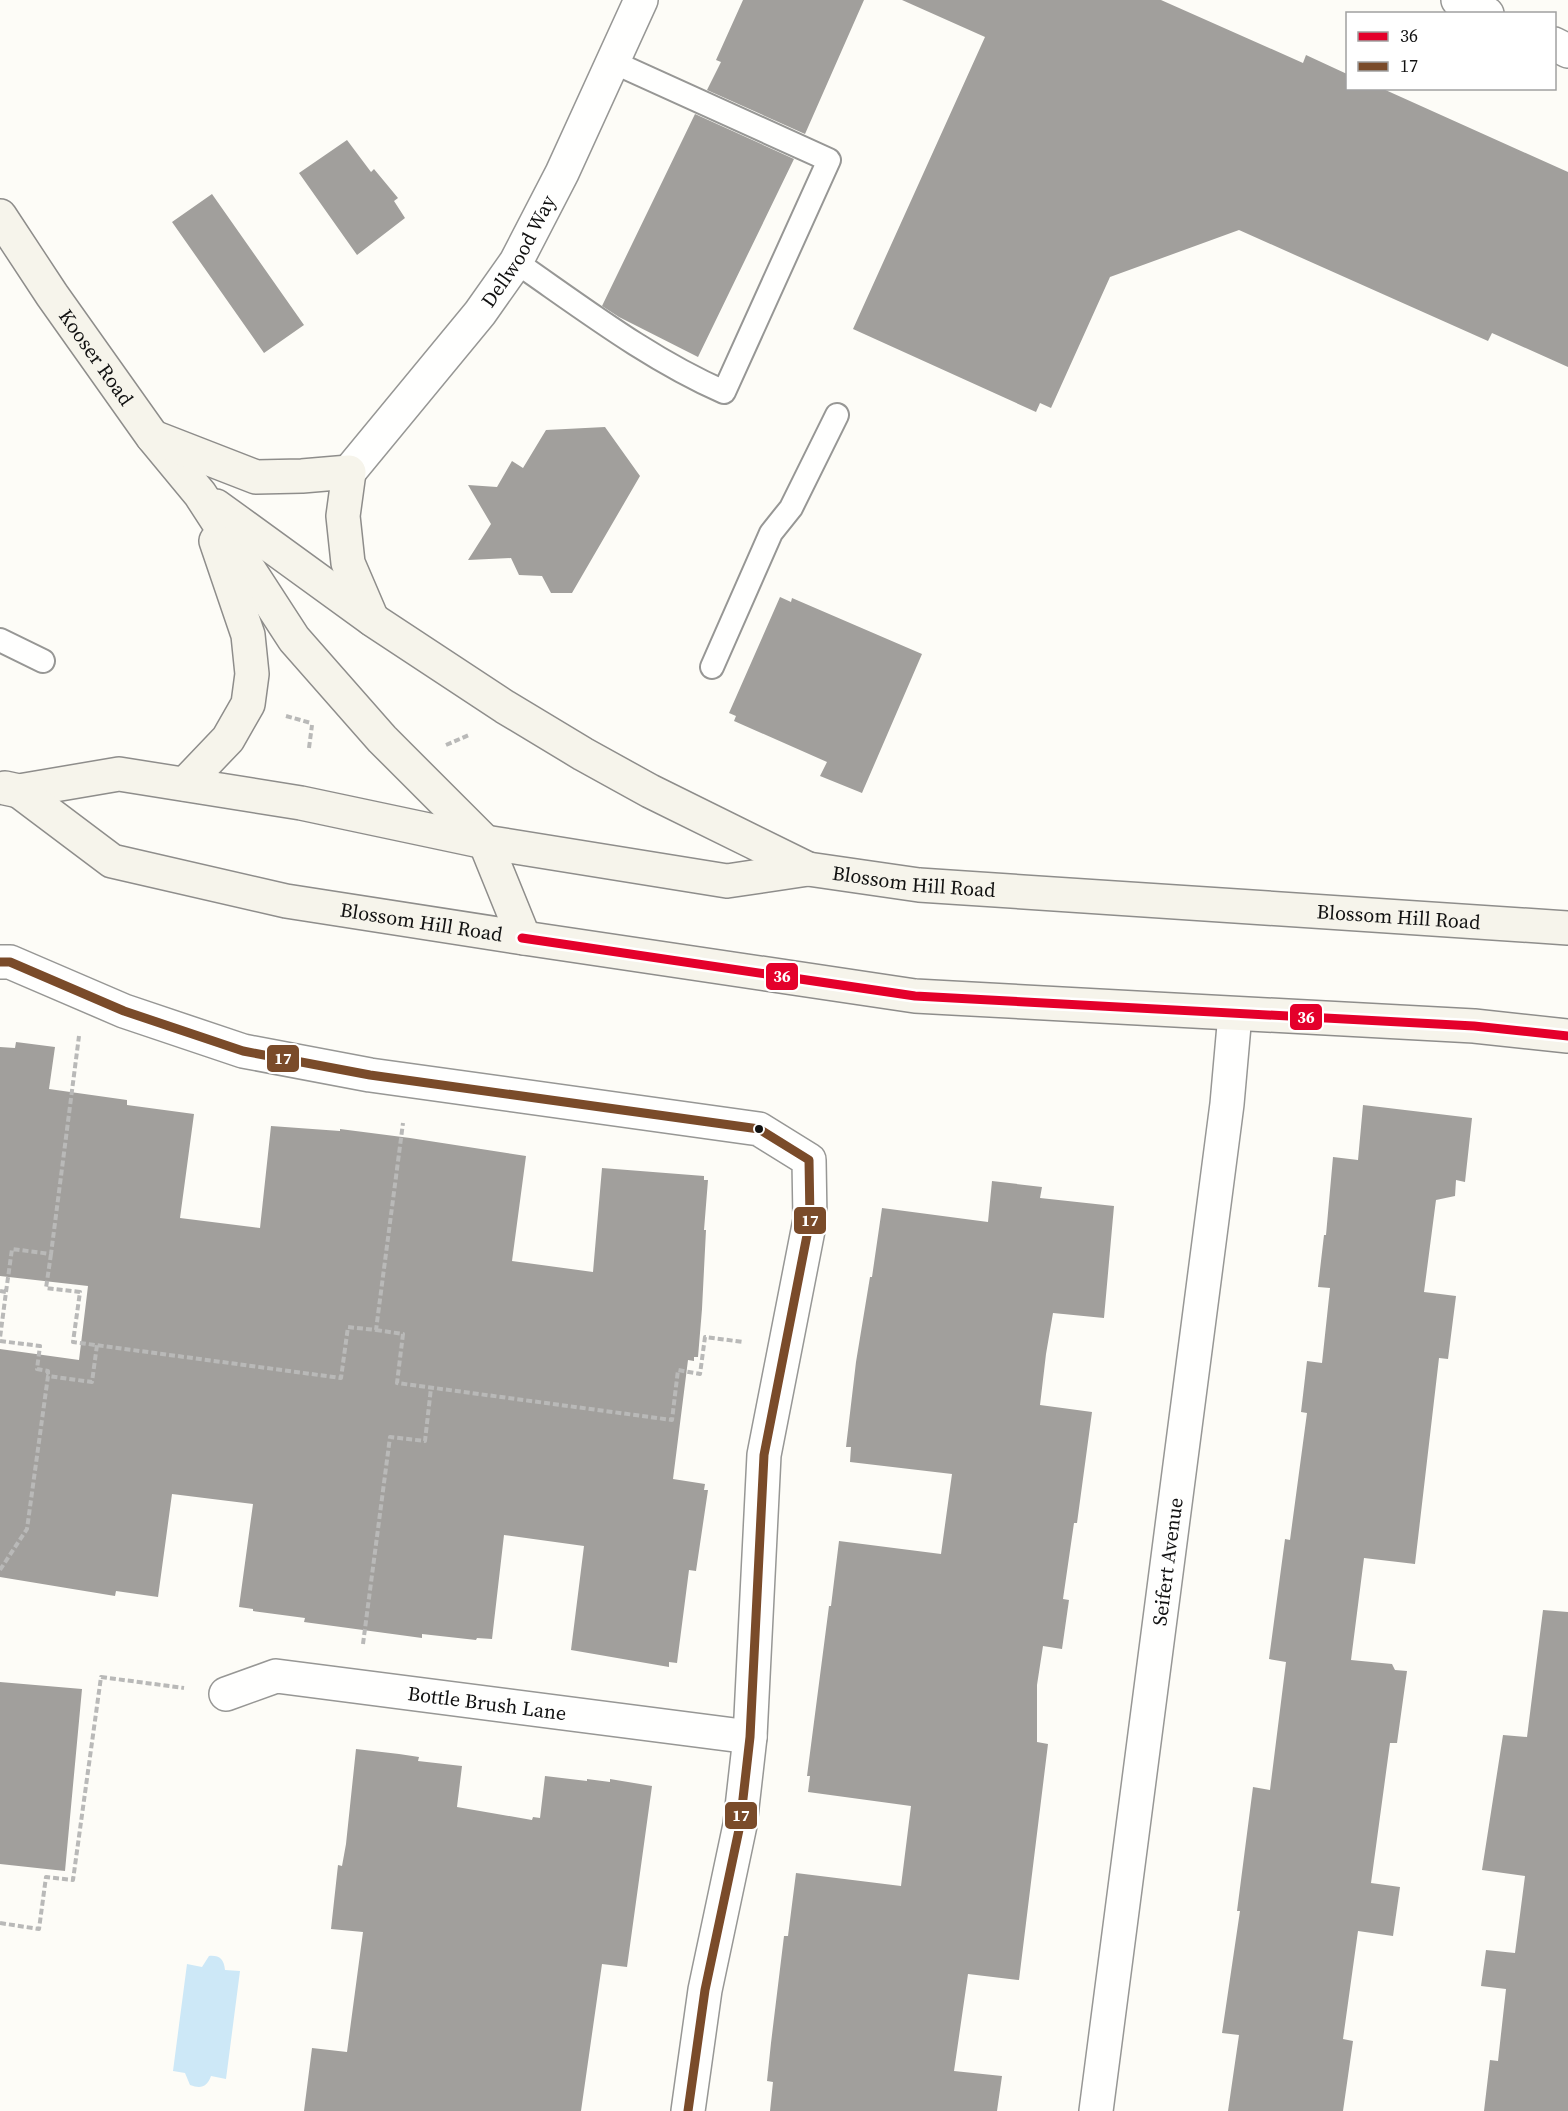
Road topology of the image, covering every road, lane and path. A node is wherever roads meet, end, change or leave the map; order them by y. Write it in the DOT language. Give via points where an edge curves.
graph roads {
  1 [pos="641,0"];
  2 [pos="1458,0"];
  3 [pos="1483,12"];
  4 [pos="613,62"];
  5 [pos="0,216"];
  6 [pos="516,262"];
  7 [pos="837,415"];
  8 [pos="152,436"];
  9 [pos="349,472"];
  10 [pos="200,494"];
  11 [pos="373,620"];
  12 [pos="0,640"];
  13 [pos="43,661"];
  14 [pos="712,667"];
  15 [pos="284,715"];
  16 [pos="312,724"];
  17 [pos="321,725"];
  18 [pos="480,730"];
  19 [pos="309,748"];
  20 [pos="437,748"];
  21 [pos="185,784"];
  22 [pos="9,789"];
  23 [pos="485,842"];
  24 [pos="808,869"];
  25 [pos="1568,928"];
  26 [pos="524,938"];
  27 [pos="0,962"];
  28 [pos="85,994"];
  29 [pos="1235,1014"];
  30 [pos="1568,1036"];
  31 [pos="409,1081"];
  32 [pos="51,1254"];
  33 [pos="0,1291"];
  34 [pos="6,1292"];
  35 [pos="376,1330"];
  36 [pos="0,1339"];
  37 [pos="97,1345"];
  38 [pos="785,1348"];
  39 [pos="48,1376"];
  40 [pos="431,1388"];
  41 [pos="0,1570"];
  42 [pos="357,1687"];
  43 [pos="226,1694"];
  44 [pos="750,1737"];
  45 [pos="0,1923"];
  46 [pos="688,2111"];
  47 [pos="1096,2111"];
  1 -- 4 [label="street, Dellwood Way"];
  2 -- 3 [label="street"];
  4 -- 6 [label="street, Dellwood Way"];
  4 -- 6 [label="lane" via="829,160 724,392 687,376 597,320"];
  5 -- 8 [label="main road, Kooser Road"];
  6 -- 9 [label="street, Dellwood Way" via="480,313"];
  7 -- 14 [label="lane" via="791,508 771,532"];
  8 -- 9 [label="main road" via="256,477"];
  8 -- 10 [label="main road, Kooser Road"];
  9 -- 11 [label="main road" via="343,516 348,563"];
  10 -- 11 [label="main road"];
  10 -- 21 [label="main road" via="248,635 252,674 248,704 228,739"];
  10 -- 23 [label="main road" via="294,639 382,739"];
  11 -- 24 [label="main road" via="441,667 583,754"];
  12 -- 13 [label="lane"];
  15 -- 16 [label="path"];
  16 -- 17 [label="path"];
  16 -- 19 [label="path"];
  18 -- 20 [label="path"];
  21 -- 22 [label="main road, Blossom Hill Road" via="119,774"];
  21 -- 23 [label="main road, Blossom Hill Road" via="301,803"];
  22 -- 26 [label="main road, Blossom Hill Road" via="112,861 286,901"];
  23 -- 24 [label="main road, Blossom Hill Road" via="727,881"];
  23 -- 26 [label="main road"];
  24 -- 25 [label="main road, Blossom Hill Road" via="953,888"];
  26 -- 29 [label="main road, Blossom Hill Road" via="915,996"];
  27 -- 28 [label="street" via="10,962"];
  28 -- 31 [label="street" via="243,1051"];
  28 -- 32 [label="path"];
  29 -- 30 [label="main road, Blossom Hill Road" via="1474,1026"];
  29 -- 47 [label="street, Seifert Avenue" via="1226,1116"];
  31 -- 35 [label="path"];
  31 -- 38 [label="street" via="759,1129 809,1160 810,1220"];
  32 -- 34 [label="path" via="12,1249"];
  32 -- 37 [label="path" via="46,1288 80,1292 73,1342"];
  33 -- 34 [label="path"];
  34 -- 36 [label="path"];
  35 -- 37 [label="path" via="348,1327 341,1378"];
  35 -- 40 [label="path" via="403,1334 397,1383"];
  36 -- 39 [label="path" via="40,1346 37,1369 48,1371"];
  37 -- 39 [label="path" via="92,1382"];
  38 -- 40 [label="path" via="705,1337 700,1374 678,1370 672,1420"];
  38 -- 44 [label="street" via="764,1455"];
  39 -- 41 [label="path" via="27,1529"];
  40 -- 42 [label="path" via="425,1441 390,1437"];
  42 -- 43 [label="street, Bottle Brush Lane" via="276,1676"];
  42 -- 44 [label="street, Bottle Brush Lane"];
  43 -- 45 [label="path" via="101,1677 73,1880 46,1877 39,1929"];
  44 -- 46 [label="street" via="740,1825 705,1990"];
}
